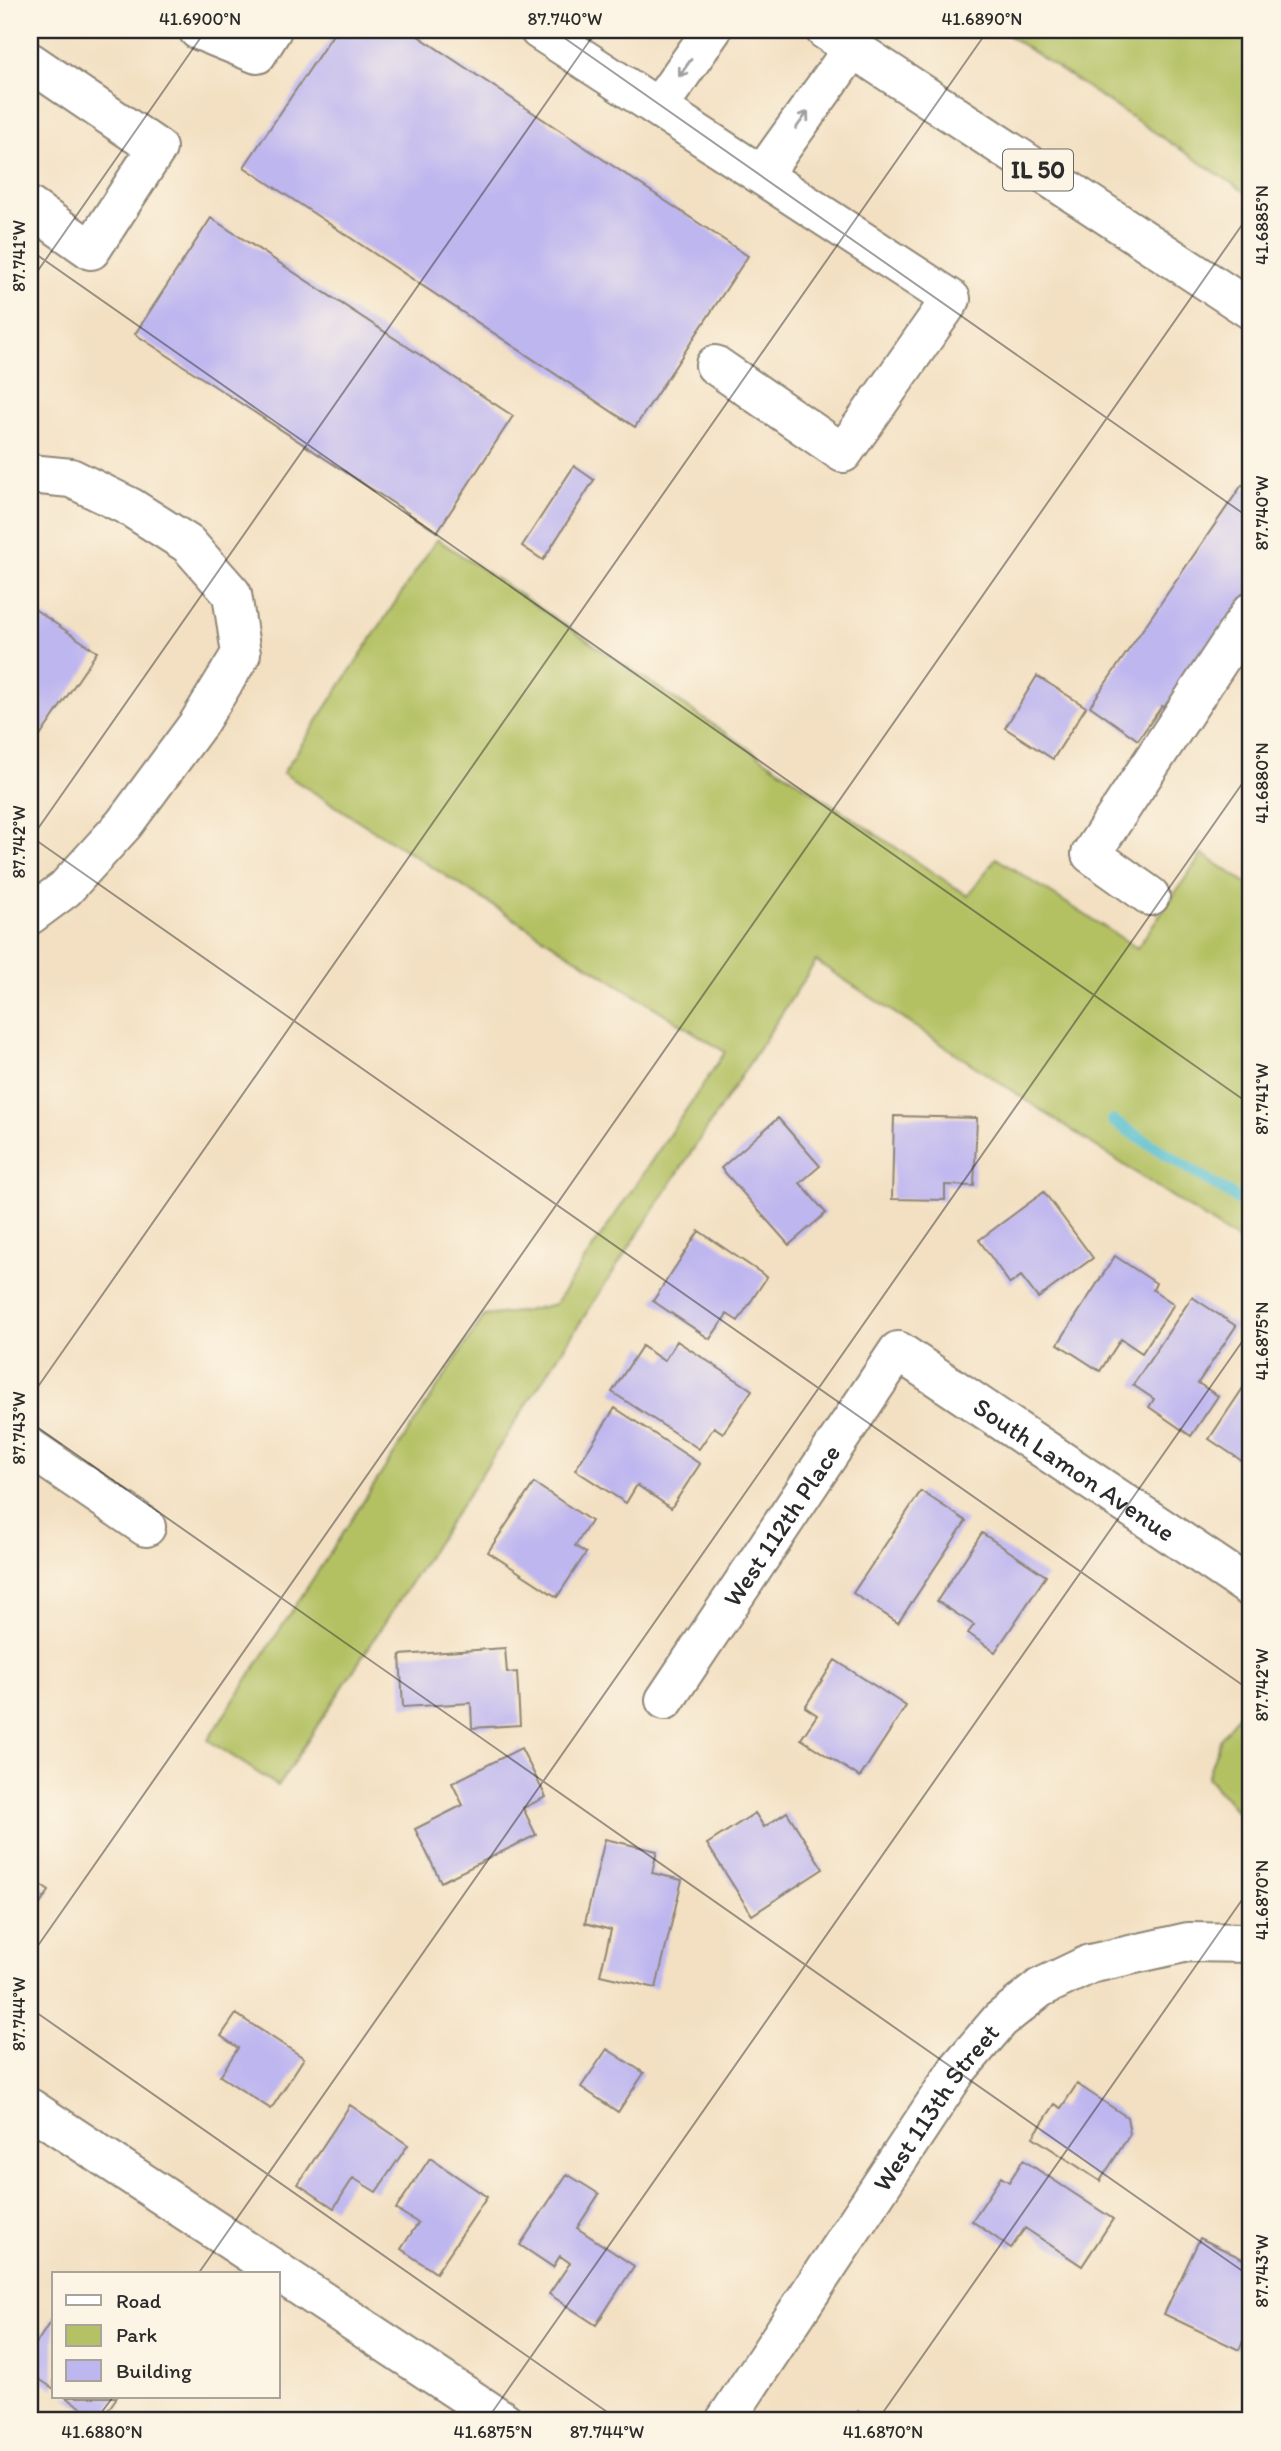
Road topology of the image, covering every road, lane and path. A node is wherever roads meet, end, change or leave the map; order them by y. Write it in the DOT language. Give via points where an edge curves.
graph roads {
  1 [pos="198,30"];
  2 [pos="539,30"];
  3 [pos="712,30"];
  4 [pos="839,39"];
  5 [pos="264,42"];
  6 [pos="30,62"];
  7 [pos="659,106"];
  8 [pos="762,175"];
  9 [pos="30,207"];
  10 [pos="1251,310"];
  11 [pos="715,365"];
  12 [pos="30,474"];
  13 [pos="1251,611"];
  14 [pos="1150,896"];
  15 [pos="30,915"];
  16 [pos="898,1352"];
  17 [pos="30,1448"];
  18 [pos="146,1527"];
  19 [pos="1251,1588"];
  20 [pos="665,1700"];
  21 [pos="1251,1943"];
  22 [pos="30,2108"];
  23 [pos="278,2272"];
  24 [pos="280,2273"];
  25 [pos="504,2421"];
  26 [pos="725,2421"];
  1 -- 5 [label="street"];
  2 -- 7 [label="street"];
  3 -- 7 [label="street, one-way"];
  8 -- 4 [label="street, one-way"];
  4 -- 10 [label="street, IL 50"];
  6 -- 9 [label="street" via="157,148 91,250"];
  7 -- 8 [label="street"];
  8 -- 11 [label="street" via="951,299 843,453"];
  12 -- 15 [label="street" via="71,478 130,507 188,544 232,594 241,654 198,724 124,824 65,889"];
  13 -- 14 [label="street" via="1091,853"];
  16 -- 19 [label="street, South Lamon Avenue"];
  16 -- 20 [label="street, West 112th Place"];
  17 -- 18 [label="street"];
  21 -- 26 [label="street, West 113th Street" via="1188,1942 1090,1964 1040,1988 1000,2020 958,2069"];
  22 -- 23 [label="street"];
  24 -- 25 [label="street"];
}
